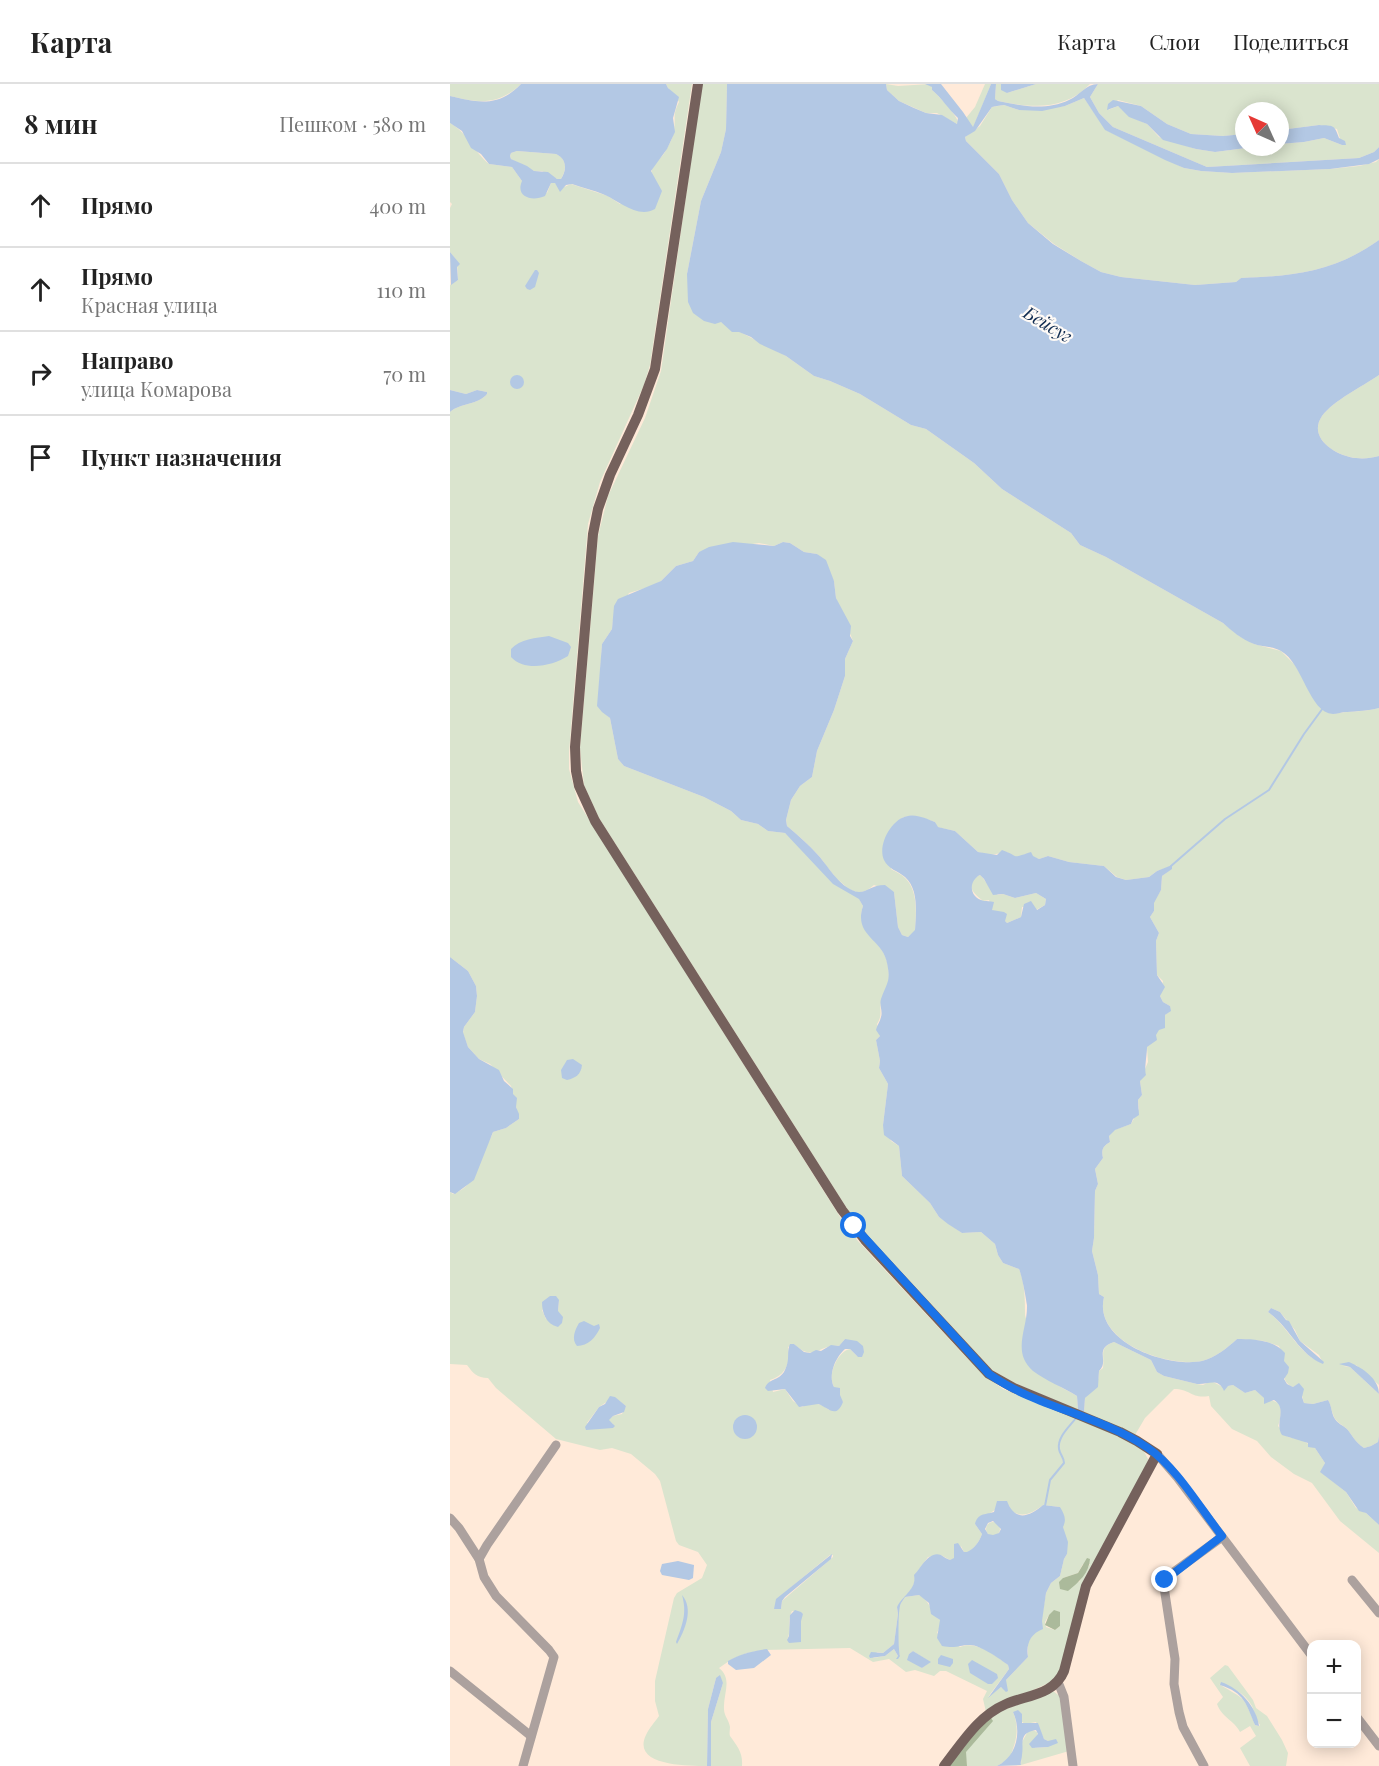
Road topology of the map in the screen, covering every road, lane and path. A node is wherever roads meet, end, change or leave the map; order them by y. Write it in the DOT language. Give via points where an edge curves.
graph roads {
  1 [pos="698,84"];
  2 [pos="556,1445"];
  3 [pos="1157,1454"];
  4 [pos="450,1518"];
  5 [pos="1222,1536"];
  6 [pos="479,1559"];
  7 [pos="1352,1580"];
  8 [pos="1379,1613"];
  9 [pos="1307,1651"];
  10 [pos="450,1671"];
  11 [pos="1058,1682"];
  12 [pos="1361,1723"];
  13 [pos="531,1736"];
  14 [pos="1379,1746"];
  15 [pos="523,1766"];
  16 [pos="944,1766"];
  17 [pos="1073,1766"];
  18 [pos="1204,1766"];
  1 -- 3 [label="main road" via="655,369 610,475 593,534 575,747 579,786 595,821 854,1226 989,1374 1137,1441"];
  2 -- 6 [label="street"];
  3 -- 5 [label="street"];
  3 -- 11 [label="main road" via="1086,1586"];
  4 -- 6 [label="street"];
  5 -- 9 [label="street"];
  5 -- 18 [label="street" via="1171,1574 1164,1587 1179,1712"];
  6 -- 13 [label="street" via="496,1596 554,1658"];
  7 -- 8 [label="street"];
  10 -- 13 [label="street"];
  11 -- 16 [label="main road" via="1048,1690 986,1715"];
  11 -- 17 [label="street" via="1064,1697"];
  12 -- 14 [label="street"];
  13 -- 15 [label="street"];
}
